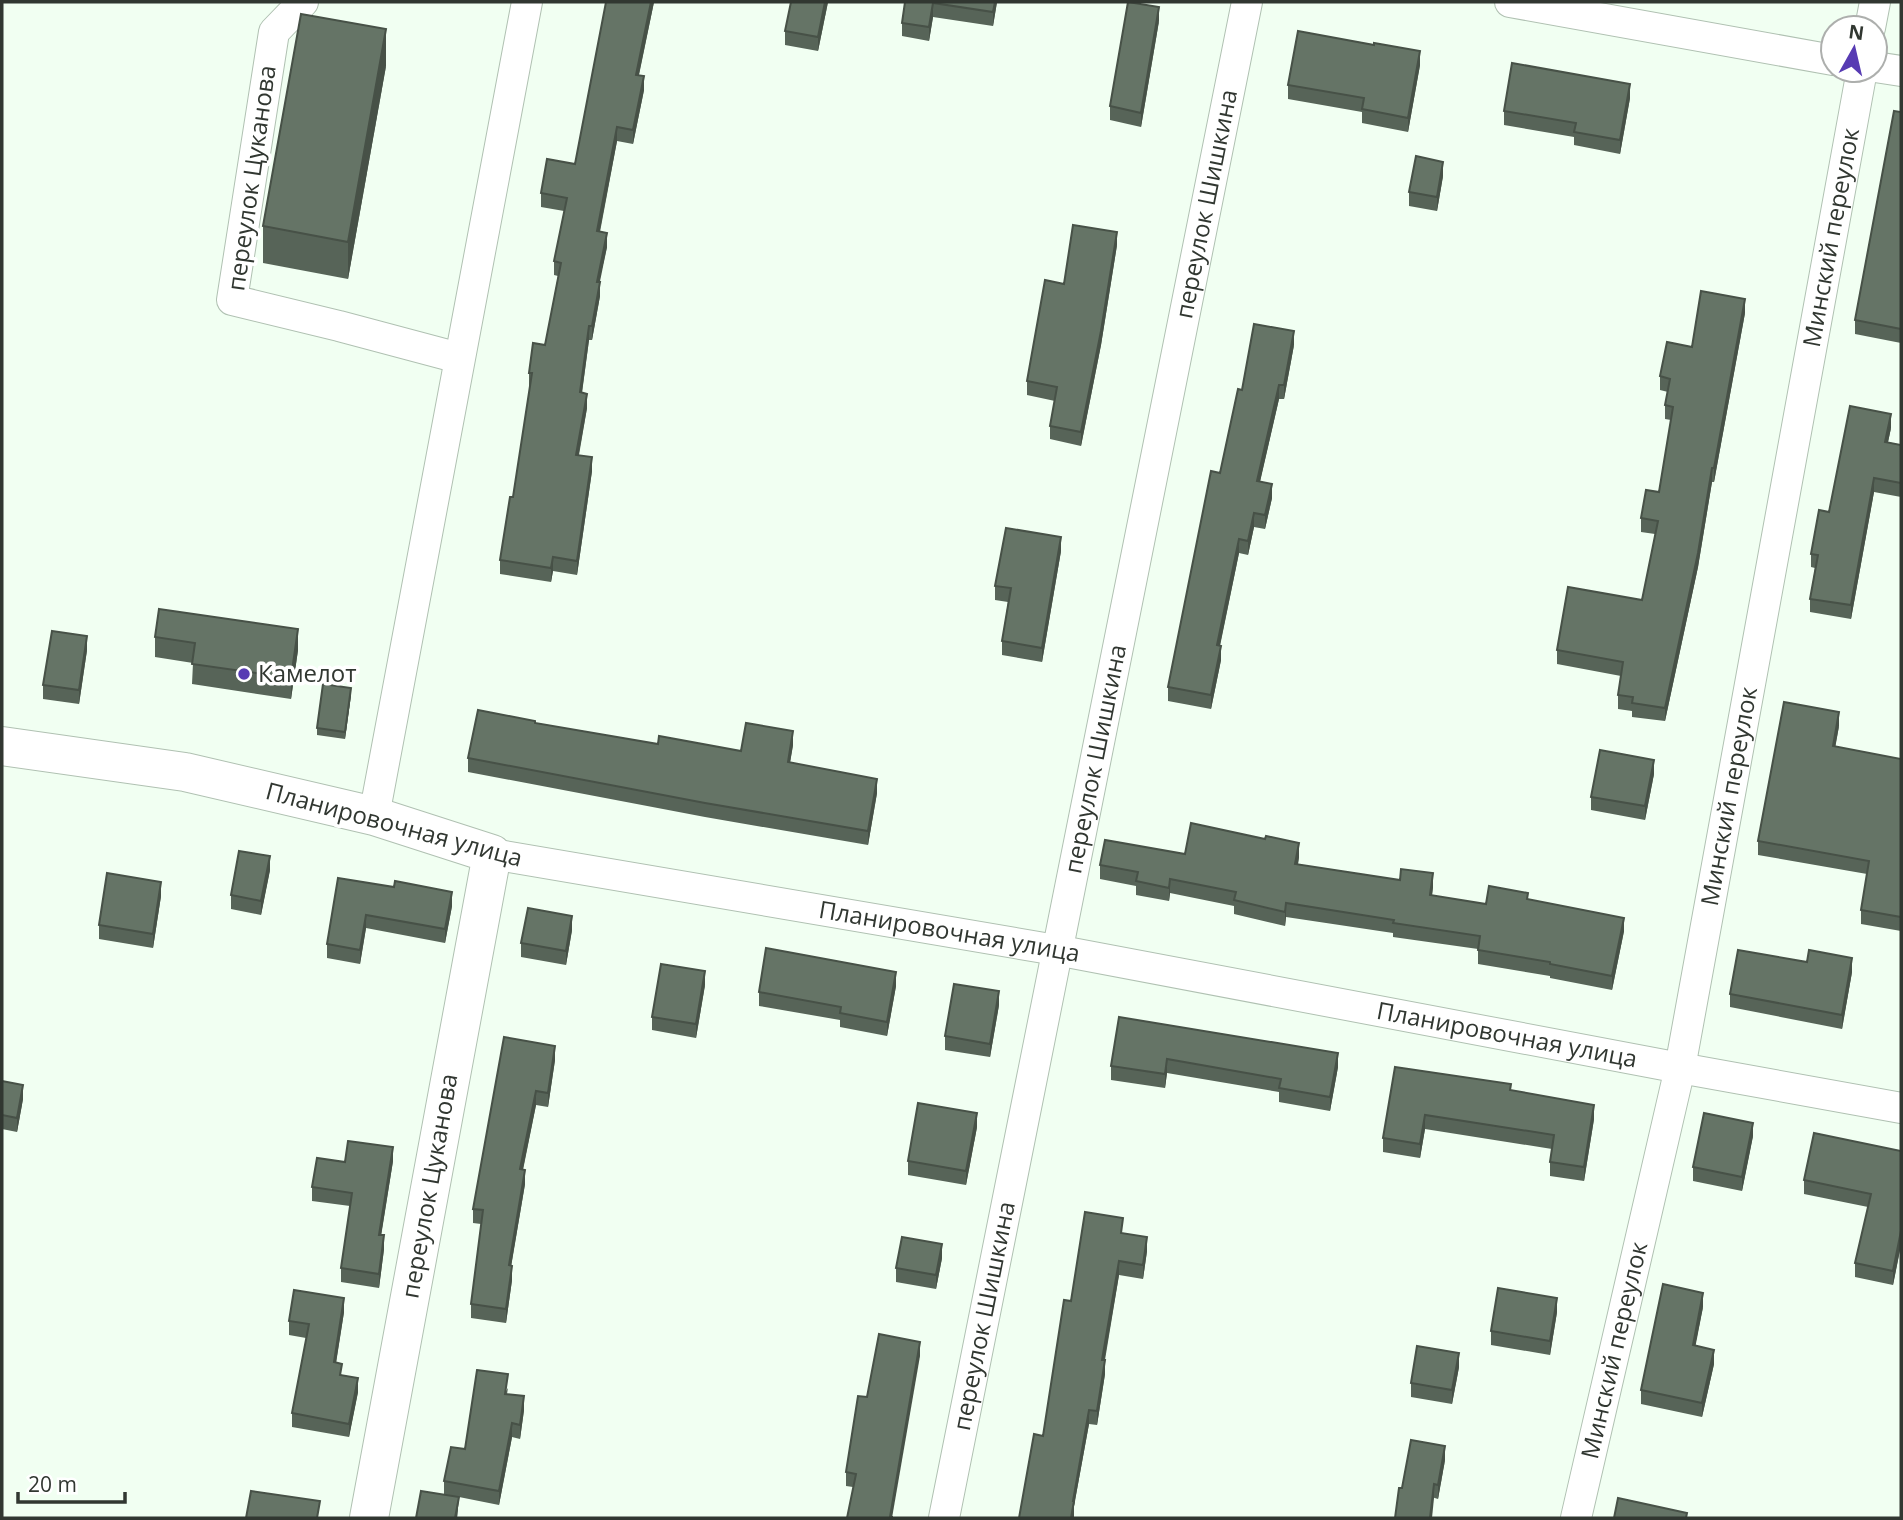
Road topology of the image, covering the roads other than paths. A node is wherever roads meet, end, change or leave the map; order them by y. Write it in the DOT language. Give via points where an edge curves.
graph roads {
  1 [pos="303,2"];
  2 [pos="527,2"];
  3 [pos="1247,2"];
  4 [pos="1510,2"];
  5 [pos="1819,57"];
  6 [pos="1859,84"];
  7 [pos="459,358"];
  8 [pos="2,746"];
  9 [pos="374,816"];
  10 [pos="492,855"];
  11 [pos="1056,950"];
  12 [pos="1680,1068"];
  13 [pos="1901,1108"];
  14 [pos="369,1518"];
  15 [pos="944,1518"];
  16 [pos="1576,1518"];
  1 -- 7 [label="street, переулок Цуканова" via="274,32 232,300"];
  2 -- 7 [label="street"];
  3 -- 11 [label="street, переулок Шишкина"];
  4 -- 5 [label="street"];
  6 -- 12 [label="street, Минский переулок"];
  7 -- 9 [label="street"];
  8 -- 9 [label="main road, Планировочная улица" via="184,772"];
  9 -- 10 [label="main road, Планировочная улица"];
  10 -- 11 [label="street, Планировочная улица"];
  10 -- 14 [label="main road, переулок Цуканова"];
  11 -- 12 [label="street, Планировочная улица"];
  11 -- 15 [label="street, переулок Шишкина"];
  12 -- 13 [label="street, Планировочная улица"];
  12 -- 16 [label="street, Минский переулок"];
}
